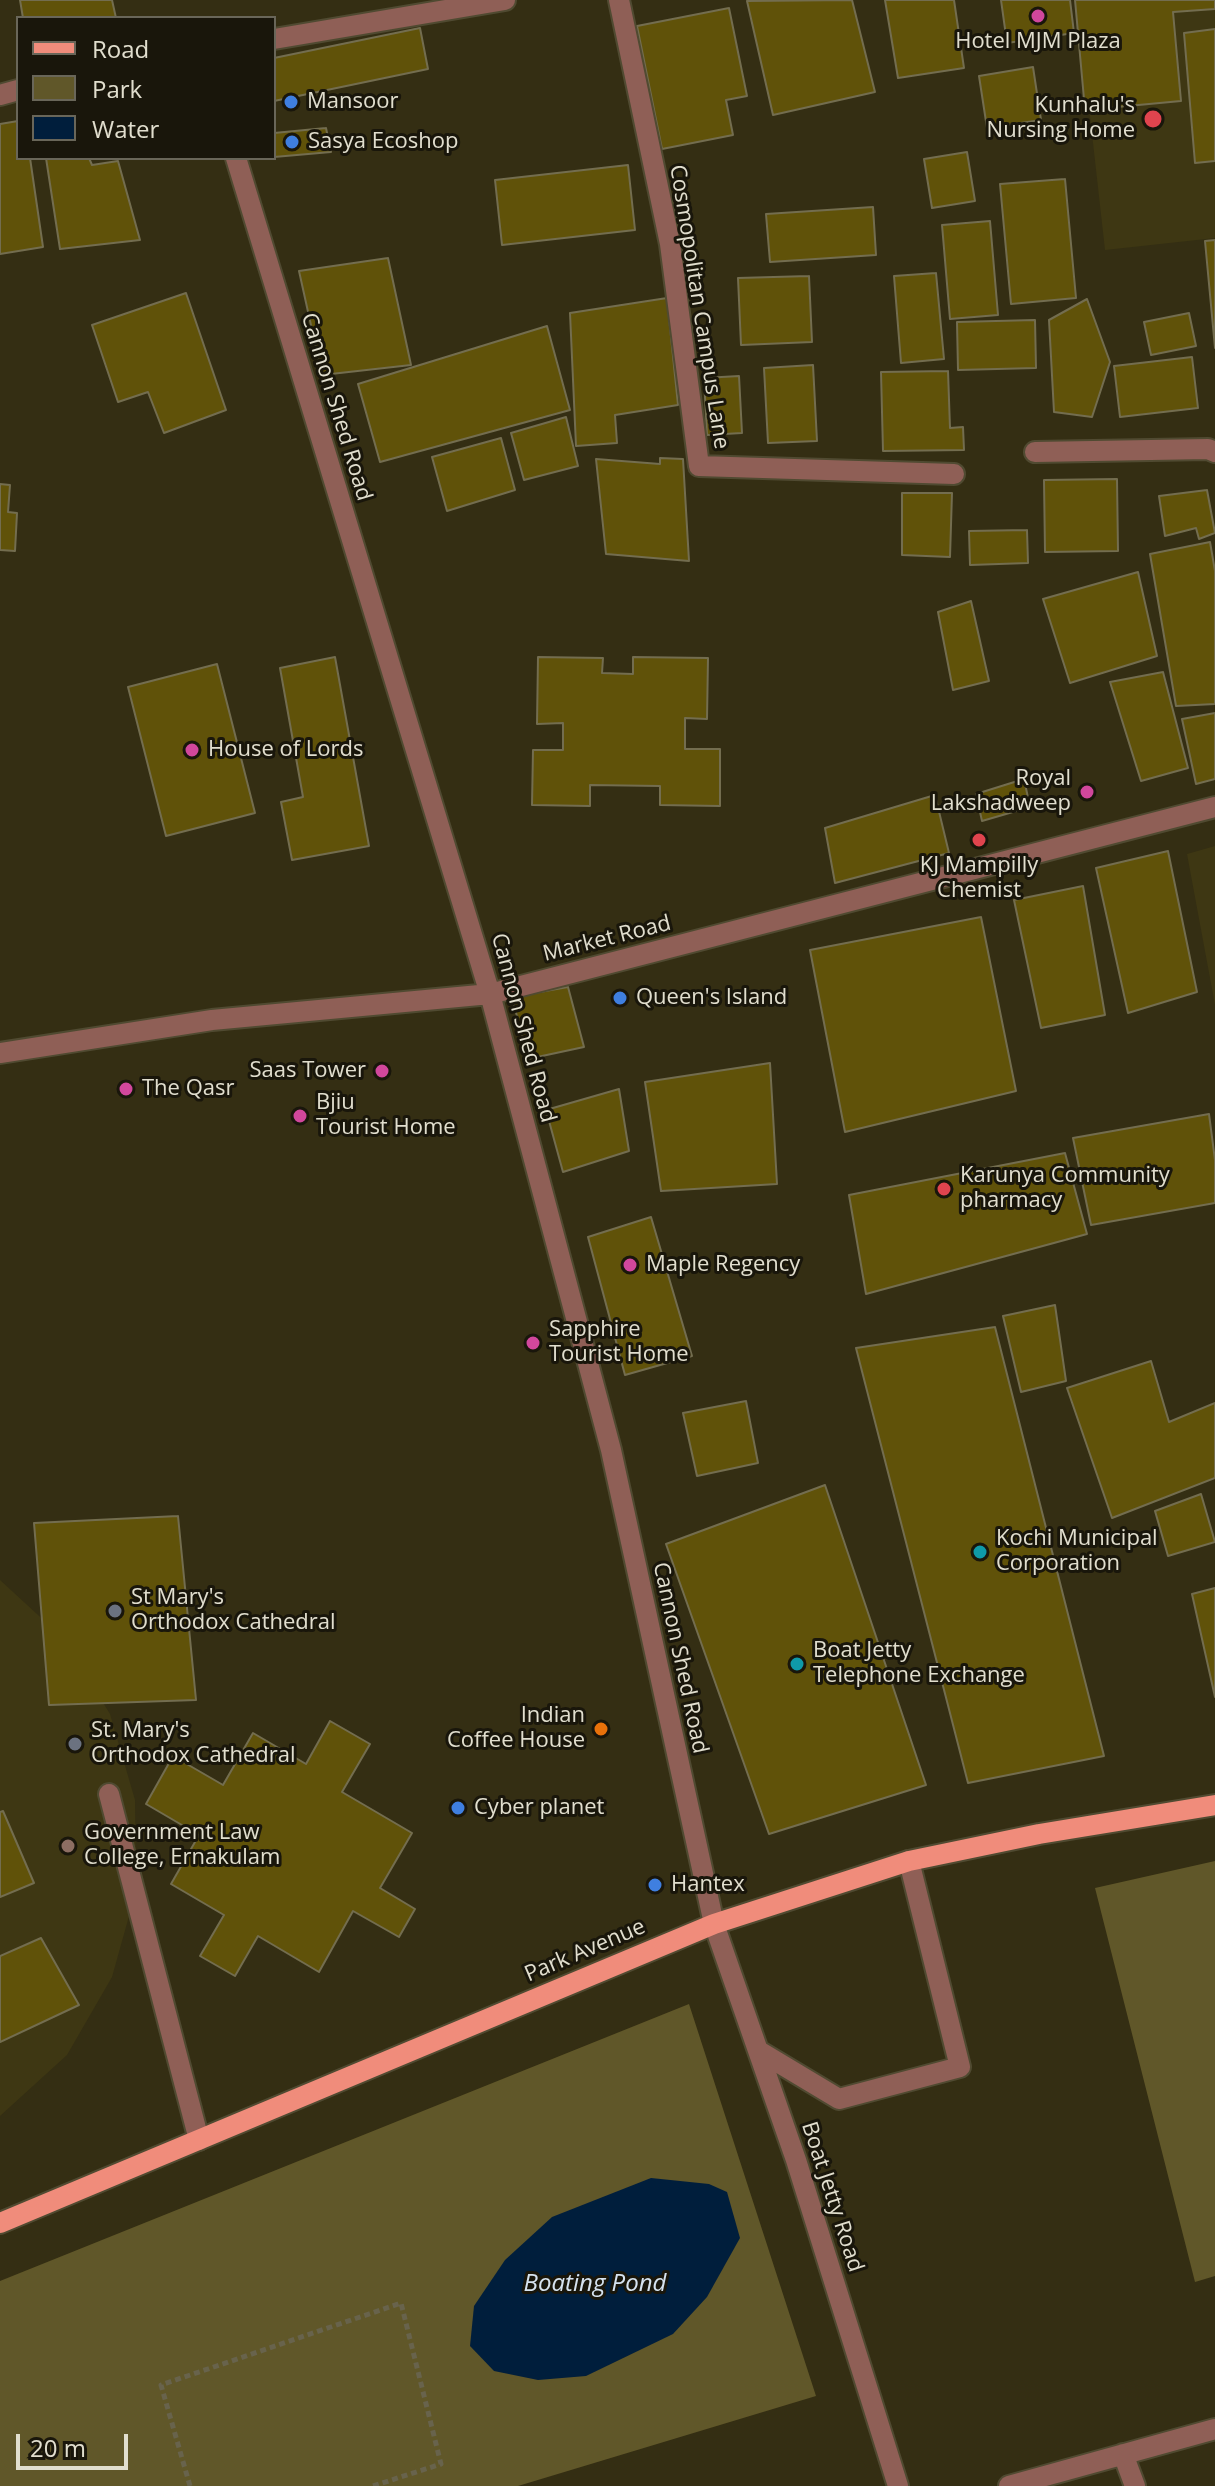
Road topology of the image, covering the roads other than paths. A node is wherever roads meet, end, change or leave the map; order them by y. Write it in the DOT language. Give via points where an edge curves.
graph roads {
  1 [pos="505,0"];
  2 [pos="619,0"];
  3 [pos="276,39"];
  4 [pos="237,160"];
  5 [pos="1035,452"];
  6 [pos="1215,452"];
  7 [pos="954,474"];
  8 [pos="1215,807"];
  9 [pos="490,994"];
  10 [pos="0,1053"];
  11 [pos="109,1794"];
  12 [pos="1215,1805"];
  13 [pos="909,1861"];
  14 [pos="714,1924"];
  15 [pos="759,2051"];
  16 [pos="199,2140"];
  17 [pos="0,2223"];
  18 [pos="1215,2429"];
  19 [pos="1123,2454"];
  20 [pos="898,2486"];
  21 [pos="1009,2486"];
  22 [pos="1135,2486"];
  1 -- 3 [label="street"];
  2 -- 7 [label="street, Cosmopolitan Campus Lane" via="670,244 699,466"];
  4 -- 9 [label="street, Cannon Shed Road"];
  5 -- 6 [label="street"];
  8 -- 9 [label="street, Market Road"];
  9 -- 10 [label="street, Market Road" via="212,1020"];
  9 -- 14 [label="street, Cannon Shed Road" via="611,1450"];
  11 -- 16 [label="street"];
  12 -- 13 [label="main road, Park Avenue"];
  13 -- 14 [label="main road, Park Avenue"];
  13 -- 15 [label="street" via="960,2067 839,2099"];
  14 -- 15 [label="street, Boat Jetty Road"];
  14 -- 16 [label="main road, Park Avenue"];
  15 -- 20 [label="street, Boat Jetty Road"];
  16 -- 17 [label="main road, Park Avenue"];
  18 -- 19 [label="street"];
  19 -- 21 [label="street"];
  19 -- 22 [label="street"];
}
